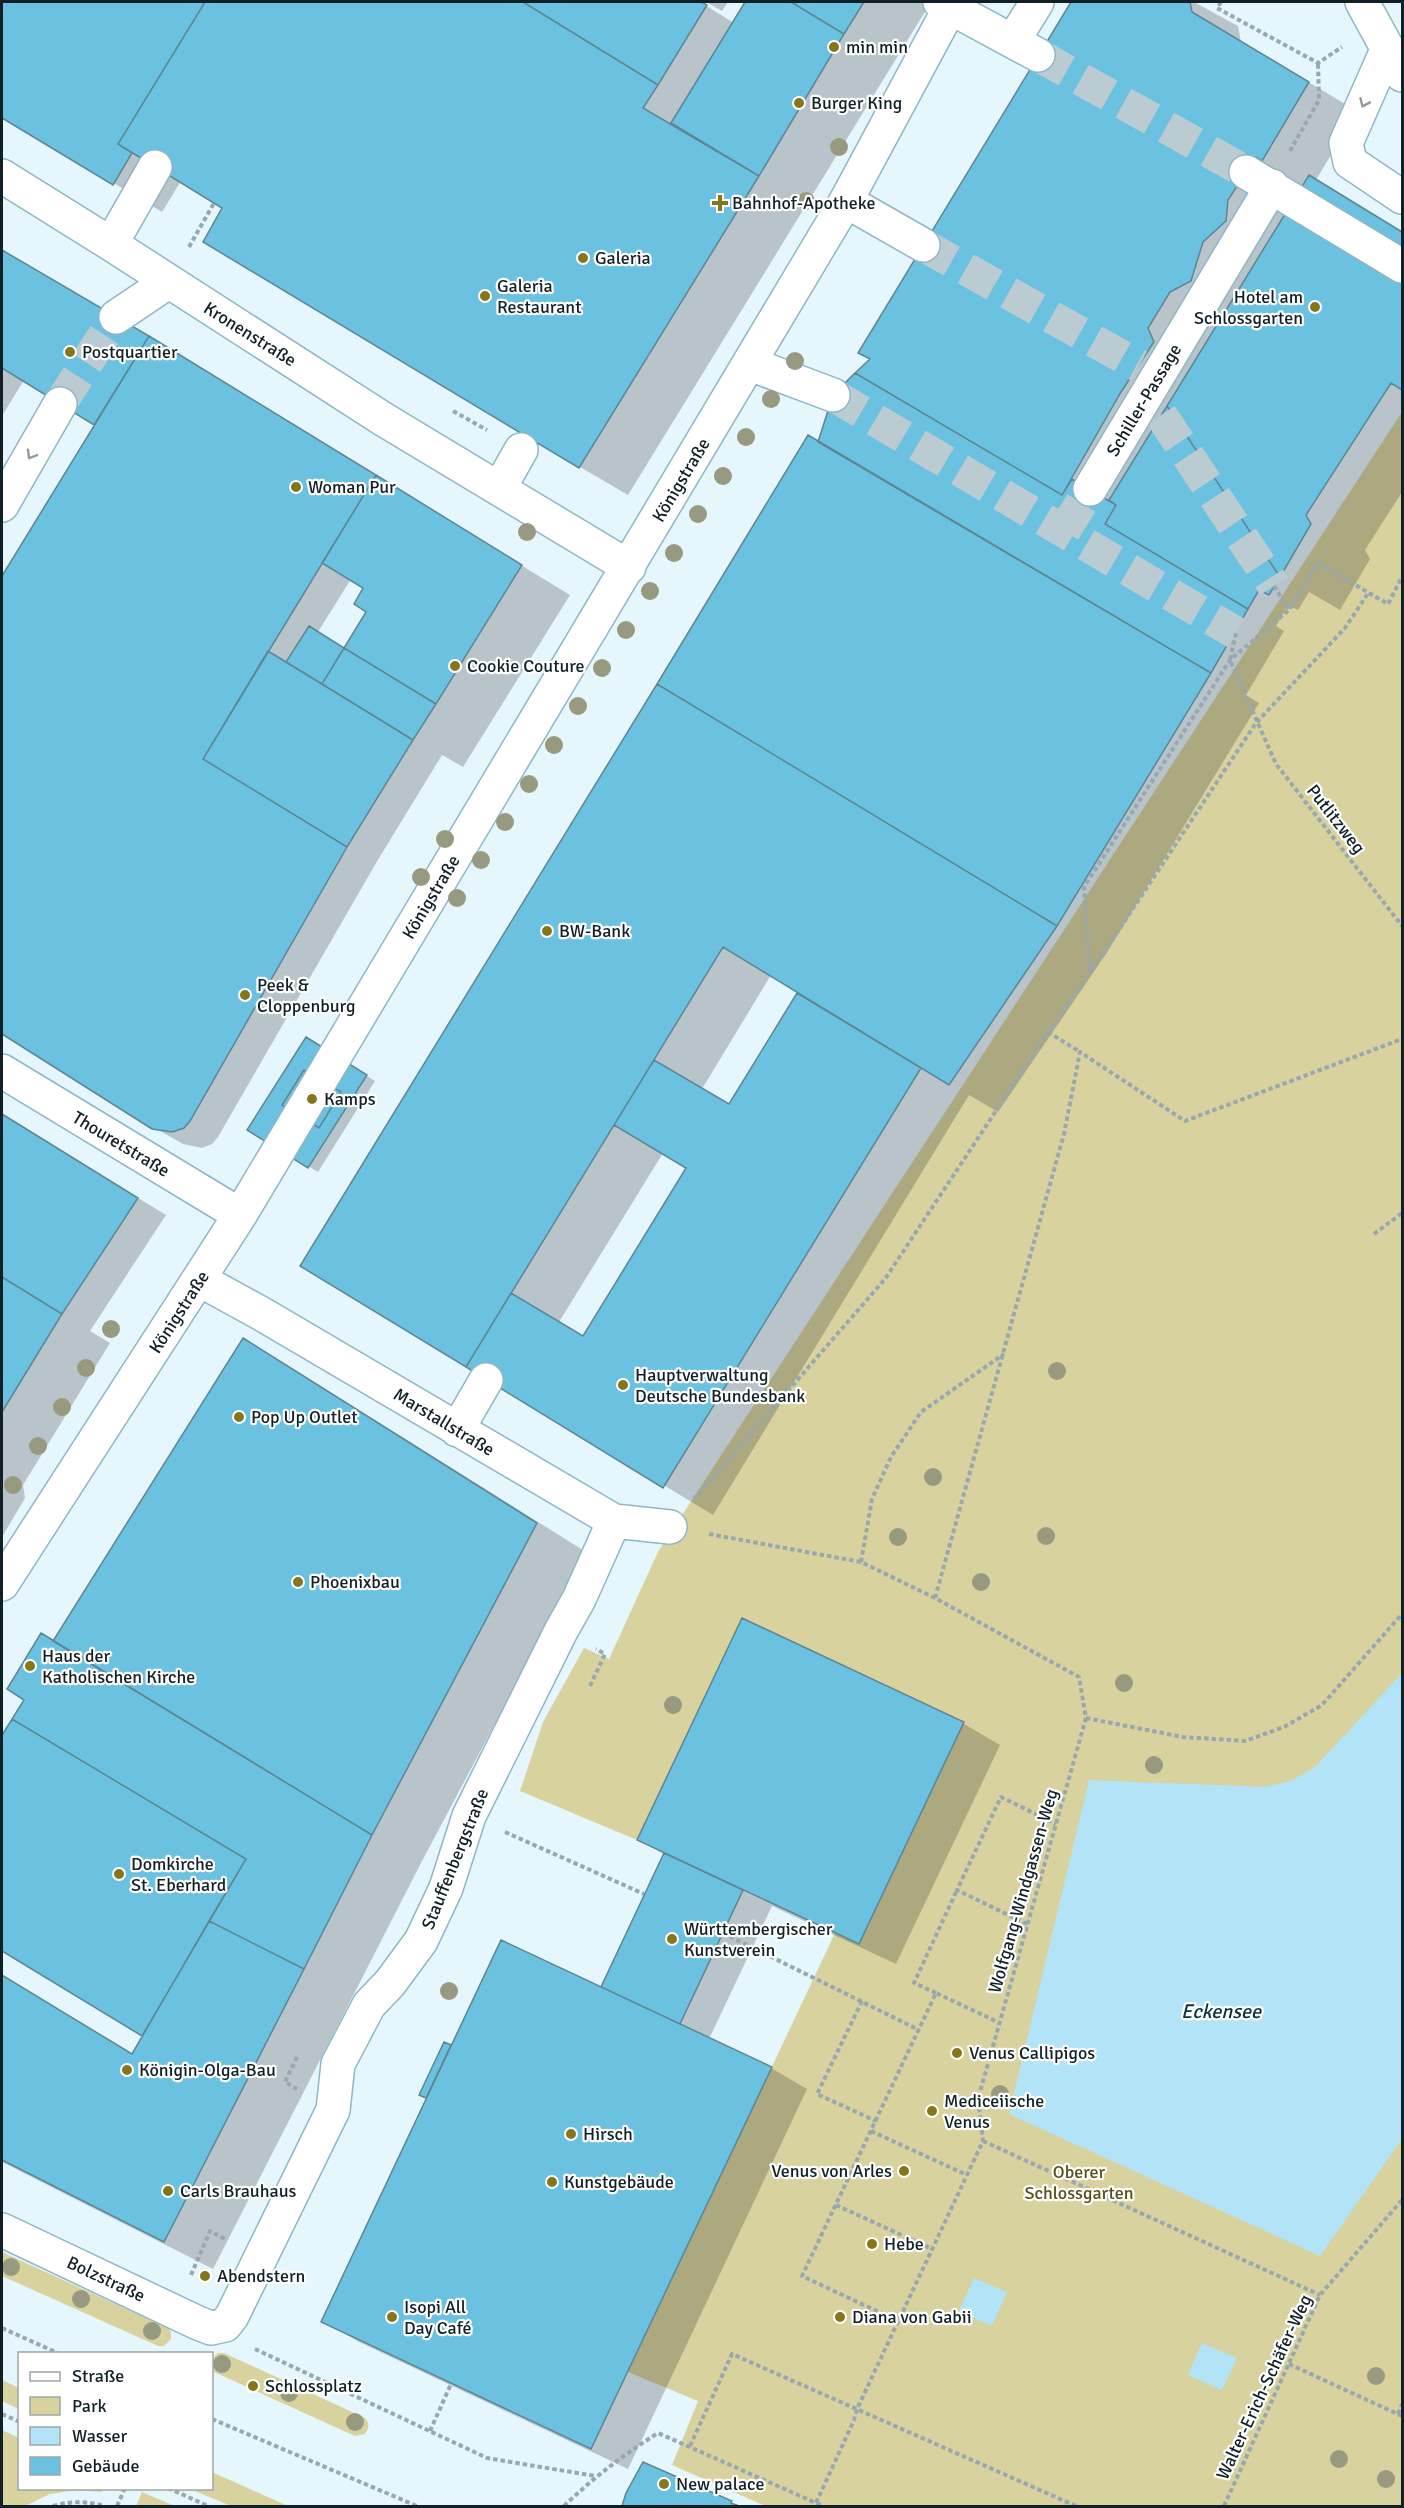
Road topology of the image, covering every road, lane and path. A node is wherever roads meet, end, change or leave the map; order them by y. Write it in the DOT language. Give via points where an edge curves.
graph roads {
  1 [pos="1037,2"];
  2 [pos="1221,2"];
  3 [pos="947,4"];
  4 [pos="1382,38"];
  5 [pos="1318,63"];
  6 [pos="155,167"];
  7 [pos="2,176"];
  8 [pos="1259,179"];
  9 [pos="1402,197"];
  10 [pos="846,201"];
  11 [pos="214,203"];
  12 [pos="111,244"];
  13 [pos="923,244"];
  14 [pos="1402,266"];
  15 [pos="168,282"];
  16 [pos="116,317"];
  17 [pos="750,364"];
  18 [pos="832,394"];
  19 [pos="60,404"];
  20 [pos="521,450"];
  21 [pos="499,489"];
  22 [pos="1090,489"];
  23 [pos="2,505"];
  24 [pos="629,567"];
  25 [pos="1402,577"];
  26 [pos="1274,586"];
  27 [pos="1369,592"];
  28 [pos="1289,610"];
  29 [pos="1236,633"];
  30 [pos="1230,660"];
  31 [pos="1256,723"];
  32 [pos="1402,926"];
  33 [pos="1090,973"];
  34 [pos="1048,1032"];
  35 [pos="1402,1039"];
  36 [pos="1080,1052"];
  37 [pos="2,1071"];
  38 [pos="1402,1213"];
  39 [pos="240,1215"];
  40 [pos="1374,1234"];
  41 [pos="200,1280"];
  42 [pos="1004,1354"];
  43 [pos="486,1380"];
  44 [pos="457,1430"];
  45 [pos="614,1521"];
  46 [pos="670,1527"];
  47 [pos="861,1562"];
  48 [pos="2,1584"];
  49 [pos="935,1598"];
  50 [pos="1402,1614"];
  51 [pos="604,1654"];
  52 [pos="590,1686"];
  53 [pos="1086,1718"];
  54 [pos="469,1816"];
  55 [pos="1056,1824"];
  56 [pos="957,1890"];
  57 [pos="644,1894"];
  58 [pos="1028,1924"];
  59 [pos="723,1933"];
  60 [pos="936,1993"];
  61 [pos="862,2001"];
  62 [pos="1000,2023"];
  63 [pos="919,2031"];
  64 [pos="876,2121"];
  65 [pos="872,2131"];
  66 [pos="983,2141"];
  67 [pos="967,2175"];
  68 [pos="1402,2200"];
  69 [pos="836,2205"];
  70 [pos="2,2230"];
  71 [pos="232,2242"];
  72 [pos="932,2249"];
  73 [pos="1320,2295"];
  74 [pos="175,2312"];
  75 [pos="898,2321"];
  76 [pos="2,2328"];
  77 [pos="211,2328"];
  78 [pos="56,2352"];
  79 [pos="1288,2364"];
  80 [pos="451,2384"];
  81 [pos="1402,2404"];
  82 [pos="857,2409"];
  83 [pos="2,2414"];
  84 [pos="1400,2415"];
  85 [pos="213,2419"];
  86 [pos="18,2421"];
  87 [pos="430,2431"];
  88 [pos="690,2446"];
  89 [pos="595,2476"];
  90 [pos="124,2490"];
  91 [pos="172,2490"];
  92 [pos="816,2504"];
  93 [pos="53,2506"];
  94 [pos="104,2506"];
  95 [pos="117,2506"];
  96 [pos="208,2506"];
  97 [pos="417,2506"];
  98 [pos="564,2506"];
  99 [pos="823,2506"];
  100 [pos="1076,2506"];
  101 [pos="1224,2506"];
  1 -- 3 [label="street, Königstraße" via="1004,31"];
  2 -- 5 [label="path" via="1217,8"];
  3 -- 10 [label="street, Königstraße"];
  4 -- 5 [label="path"];
  4 -- 9 [label="street, one-way" via="1346,143 1350,162"];
  5 -- 8 [label="path" via="1319,100"];
  6 -- 12 [label="street"];
  7 -- 12 [label="street, Kronenstraße"];
  8 -- 14 [label="street"];
  8 -- 22 [label="street, Schiller-Passage" via="1151,388"];
  10 -- 13 [label="street"];
  10 -- 17 [label="street, Königstraße"];
  11 -- 15 [label="path"];
  12 -- 15 [label="street, Kronenstraße"];
  15 -- 16 [label="street"];
  15 -- 21 [label="street, Kronenstraße"];
  17 -- 18 [label="street"];
  17 -- 24 [label="street, Königstraße"];
  19 -- 23 [label="street, one-way"];
  20 -- 21 [label="street"];
  21 -- 24 [label="street, Kronenstraße"];
  24 -- 39 [label="street, Königstraße"];
  25 -- 27 [label="path" via="1388,604"];
  26 -- 28 [label="path"];
  27 -- 28 [label="path" via="1318,563"];
  27 -- 31 [label="path" via="1345,628"];
  28 -- 30 [label="path"];
  29 -- 30 [label="path"];
  30 -- 31 [label="path, Putlitzweg"];
  30 -- 33 [label="path" via="1084,887"];
  31 -- 32 [label="path, Putlitzweg" via="1276,764"];
  31 -- 33 [label="path"];
  33 -- 34 [label="path"];
  34 -- 36 [label="path"];
  34 -- 46 [label="path" via="885,1279"];
  35 -- 36 [label="path" via="1185,1121"];
  36 -- 42 [label="path" via="1064,1134"];
  37 -- 39 [label="street, Thouretstraße"];
  38 -- 40 [label="path"];
  39 -- 41 [label="street, Königstraße"];
  41 -- 44 [label="street, Marstallstraße"];
  41 -- 48 [label="street, Königstraße"];
  42 -- 47 [label="path" via="921,1412 891,1457 872,1499"];
  42 -- 49 [label="path"];
  43 -- 44 [label="street"];
  44 -- 45 [label="street, Marstallstraße"];
  45 -- 46 [label="street"];
  45 -- 54 [label="street, Stauffenbergstraße"];
  46 -- 47 [label="path"];
  47 -- 49 [label="path"];
  49 -- 53 [label="path" via="1079,1677"];
  50 -- 53 [label="path" via="1322,1705 1284,1727 1245,1741 1183,1737"];
  51 -- 52 [label="path"];
  53 -- 55 [label="path, Wolfgang-Windgassen-Weg"];
  54 -- 57 [label="path"];
  54 -- 77 [label="street, Stauffenbergstraße" via="446,1888 421,1941 369,2006 338,2064 333,2110 232,2316 225,2325"];
  55 -- 56 [label="path" via="1001,1797"];
  55 -- 58 [label="path, Wolfgang-Windgassen-Weg"];
  56 -- 58 [label="path"];
  56 -- 60 [label="path" via="914,1983"];
  58 -- 62 [label="path, Wolfgang-Windgassen-Weg"];
  59 -- 61 [label="path"];
  60 -- 62 [label="path"];
  60 -- 63 [label="path"];
  61 -- 63 [label="path"];
  61 -- 64 [label="path" via="817,2094"];
  62 -- 66 [label="path, Wolfgang-Windgassen-Weg" via="978,2099"];
  63 -- 64 [label="path"];
  64 -- 65 [label="path"];
  65 -- 67 [label="path"];
  65 -- 69 [label="path"];
  66 -- 67 [label="path"];
  66 -- 73 [label="path"];
  67 -- 72 [label="path"];
  68 -- 73 [label="path, Walter-Erich-Schäfer-Weg"];
  69 -- 72 [label="path"];
  69 -- 75 [label="path" via="802,2276"];
  70 -- 74 [label="street, Bolzstraße"];
  71 -- 74 [label="path" via="210,2231"];
  72 -- 75 [label="path"];
  73 -- 79 [label="path, Walter-Erich-Schäfer-Weg"];
  74 -- 77 [label="street, Bolzstraße"];
  75 -- 82 [label="path"];
  76 -- 78 [label="path"];
  77 -- 87 [label="path"];
  79 -- 84 [label="path"];
  79 -- 101 [label="path, Walter-Erich-Schäfer-Weg"];
  80 -- 87 [label="path"];
  81 -- 84 [label="path"];
  82 -- 88 [label="path" via="732,2354"];
  82 -- 92 [label="path"];
  82 -- 100 [label="path"];
  83 -- 86 [label="path"];
  85 -- 97 [label="path"];
  87 -- 89 [label="path" via="487,2458"];
  88 -- 89 [label="path" via="658,2433"];
  88 -- 92 [label="path"];
  89 -- 98 [label="path"];
  90 -- 95 [label="path"];
  91 -- 96 [label="path"];
  92 -- 99 [label="path"];
  93 -- 94 [label="path" via="91,2502"];
}
